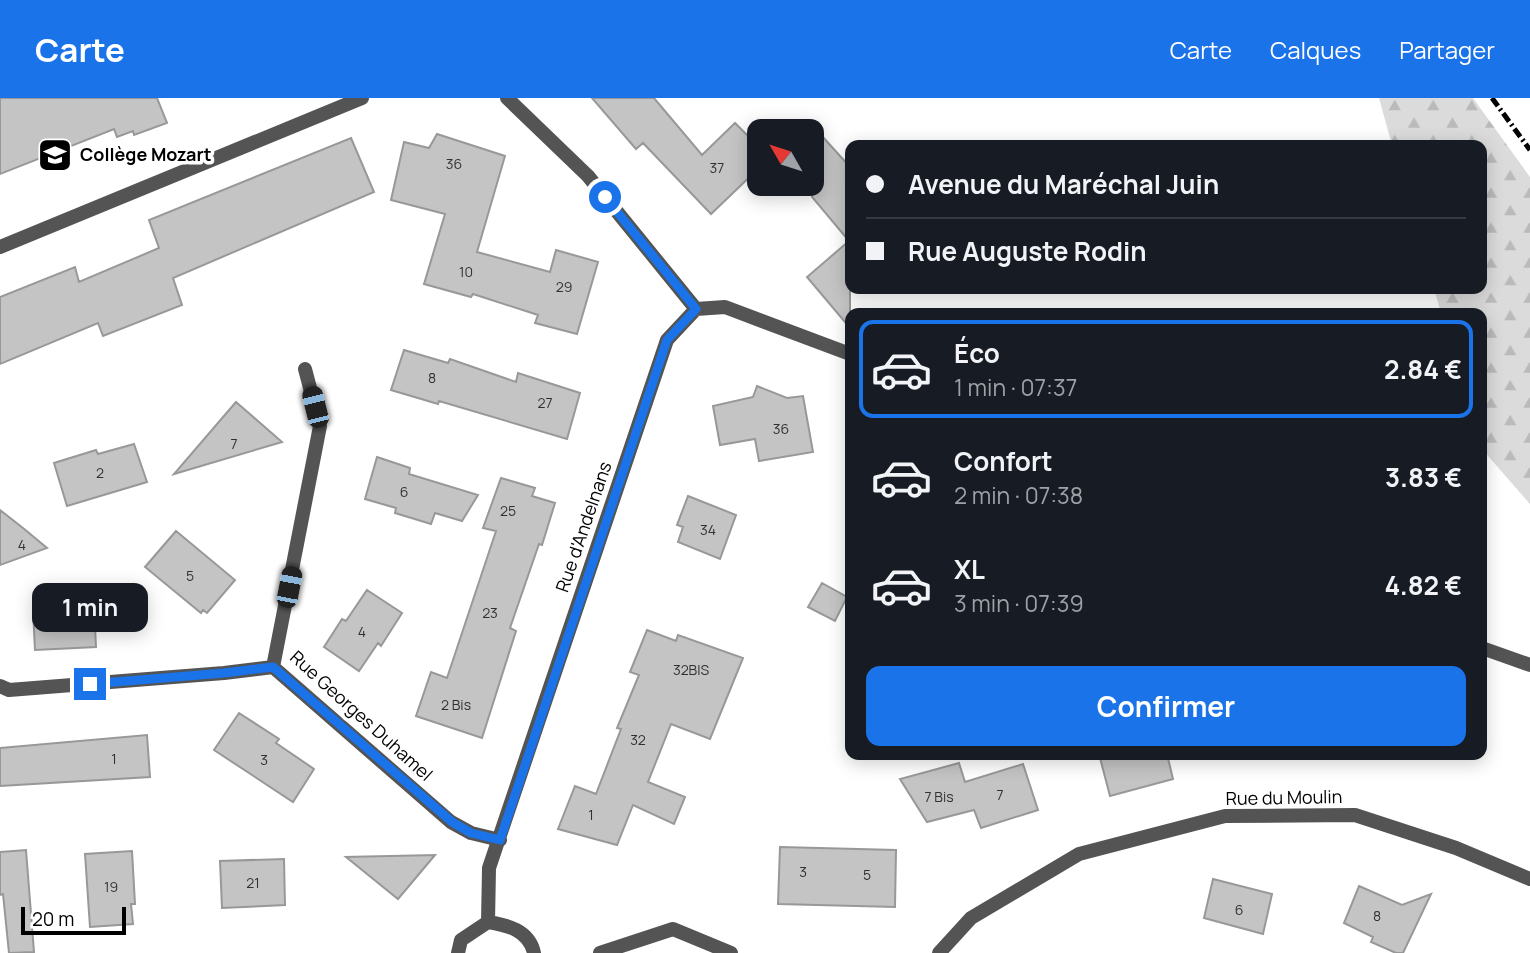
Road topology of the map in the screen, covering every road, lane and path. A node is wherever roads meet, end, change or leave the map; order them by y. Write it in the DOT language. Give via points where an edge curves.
graph roads {
  1 [pos="362,98"];
  2 [pos="507,98"];
  3 [pos="0,247"];
  4 [pos="696,309"];
  5 [pos="845,352"];
  6 [pos="306,369"];
  7 [pos="1487,650"];
  8 [pos="1530,665"];
  9 [pos="273,667"];
  10 [pos="0,686"];
  11 [pos="500,840"];
  12 [pos="1530,878"];
  13 [pos="488,922"];
  14 [pos="458,953"];
  15 [pos="534,953"];
  16 [pos="600,953"];
  17 [pos="731,953"];
  18 [pos="939,953"];
  1 -- 3 [label="street"];
  2 -- 4 [label="street" via="587,176"];
  4 -- 5 [label="street" via="725,307"];
  4 -- 11 [label="street, Rue d'Andelnans" via="667,340"];
  6 -- 9 [label="street, Rue Georges Duhamel" via="320,426"];
  7 -- 8 [label="street"];
  9 -- 10 [label="street" via="9,690"];
  9 -- 11 [label="street, Rue Georges Duhamel" via="452,822 471,833"];
  11 -- 13 [label="street, Rue d'Andelnans" via="489,868"];
  12 -- 18 [label="street, Rue du Moulin" via="1456,848 1355,816 1225,816 1079,854 971,918"];
  13 -- 14 [label="street" via="461,940"];
  13 -- 15 [label="street" via="511,926 532,944"];
  16 -- 17 [label="street" via="673,929"];
}
